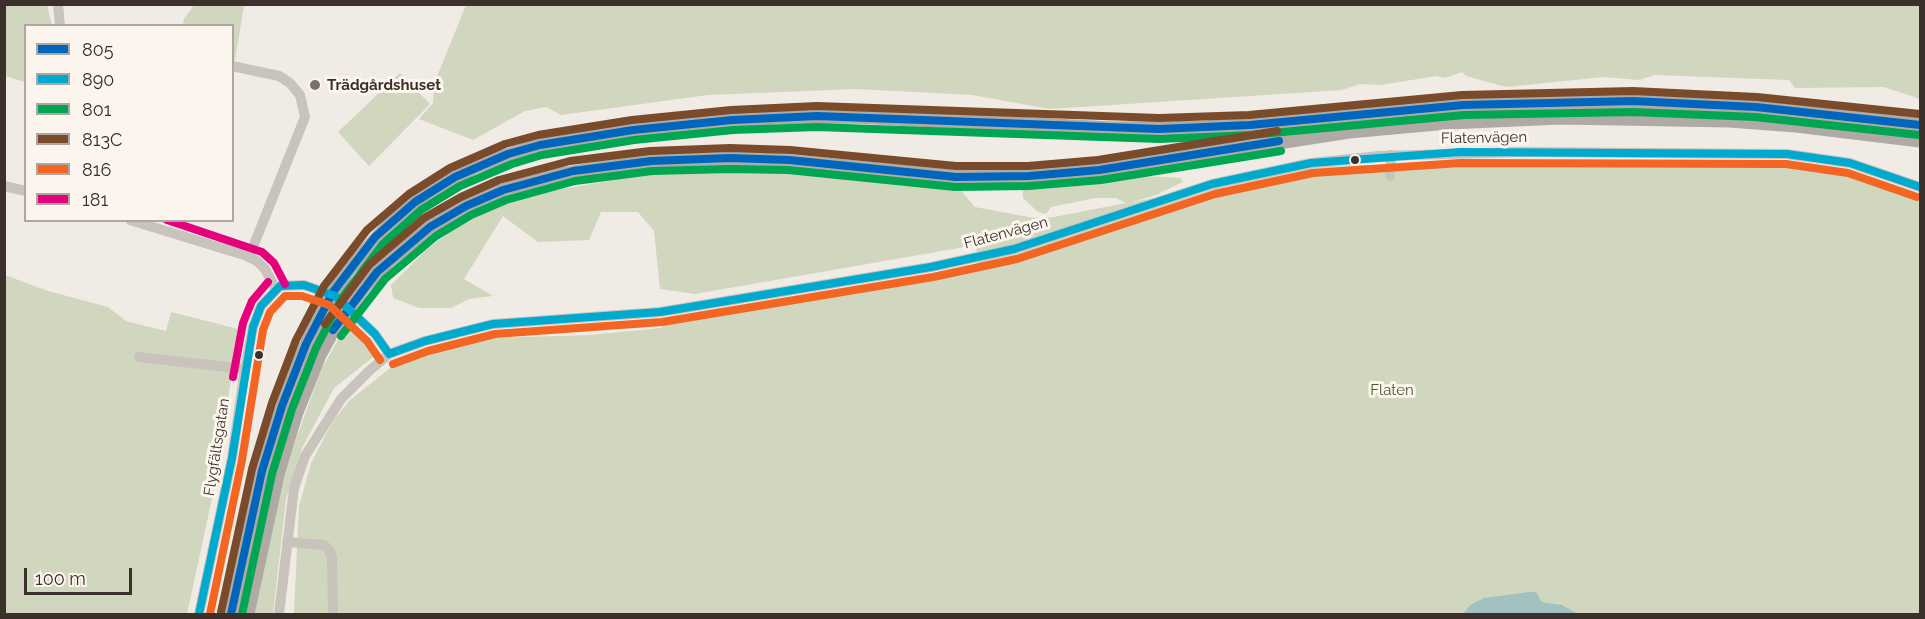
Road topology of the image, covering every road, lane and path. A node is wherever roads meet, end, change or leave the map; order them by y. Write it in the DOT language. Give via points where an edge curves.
graph roads {
  1 [pos="58,4"];
  2 [pos="60,24"];
  3 [pos="234,66"];
  4 [pos="1920,125"];
  5 [pos="1920,140"];
  6 [pos="1391,155"];
  7 [pos="1390,176"];
  8 [pos="4,186"];
  9 [pos="1920,187"];
  10 [pos="24,191"];
  11 [pos="136,222"];
  12 [pos="249,257"];
  13 [pos="276,289"];
  14 [pos="389,354"];
  15 [pos="139,357"];
  16 [pos="244,369"];
  17 [pos="287,542"];
  18 [pos="199,615"];
  19 [pos="231,615"];
  20 [pos="247,615"];
  21 [pos="279,615"];
  22 [pos="333,615"];
  1 -- 2 [label="street"];
  3 -- 12 [label="street" via="279,76 290,83 300,95 305,117"];
  4 -- 19 [label="highway, bridge" via="1756,107 1633,101 1463,105 1194,128 1102,128 856,116 777,117 602,134 540,145 474,167 436,188 375,237 347,270 294,373 262,471"];
  5 -- 20 [label="highway, bridge" via="1729,120 1561,117 1348,131 1110,168 1029,176 956,177 759,159 642,162 547,177 484,197 430,227 388,261 336,324 307,383 292,425 274,486"];
  6 -- 7 [label="street"];
  6 -- 9 [label="street, Flatenvägen" via="1787,154 1850,163"];
  6 -- 14 [label="street, Flatenvägen" via="1311,163 1212,184 1014,249 932,267 669,311 493,324"];
  8 -- 10 [label="street"];
  11 -- 12 [label="street"];
  12 -- 13 [label="street" via="265,269"];
  13 -- 14 [label="street" via="303,285 335,296 375,334"];
  13 -- 16 [label="street, Flygfältsgatan" via="261,306"];
  14 -- 17 [label="street, Flatenvägen" via="341,399 305,456 294,488"];
  15 -- 16 [label="street"];
  16 -- 18 [label="street, Flygfältsgatan" via="230,470"];
  17 -- 21 [label="street, Flatenvägen"];
  17 -- 22 [label="street" via="324,545 328,550 332,557"];
}
